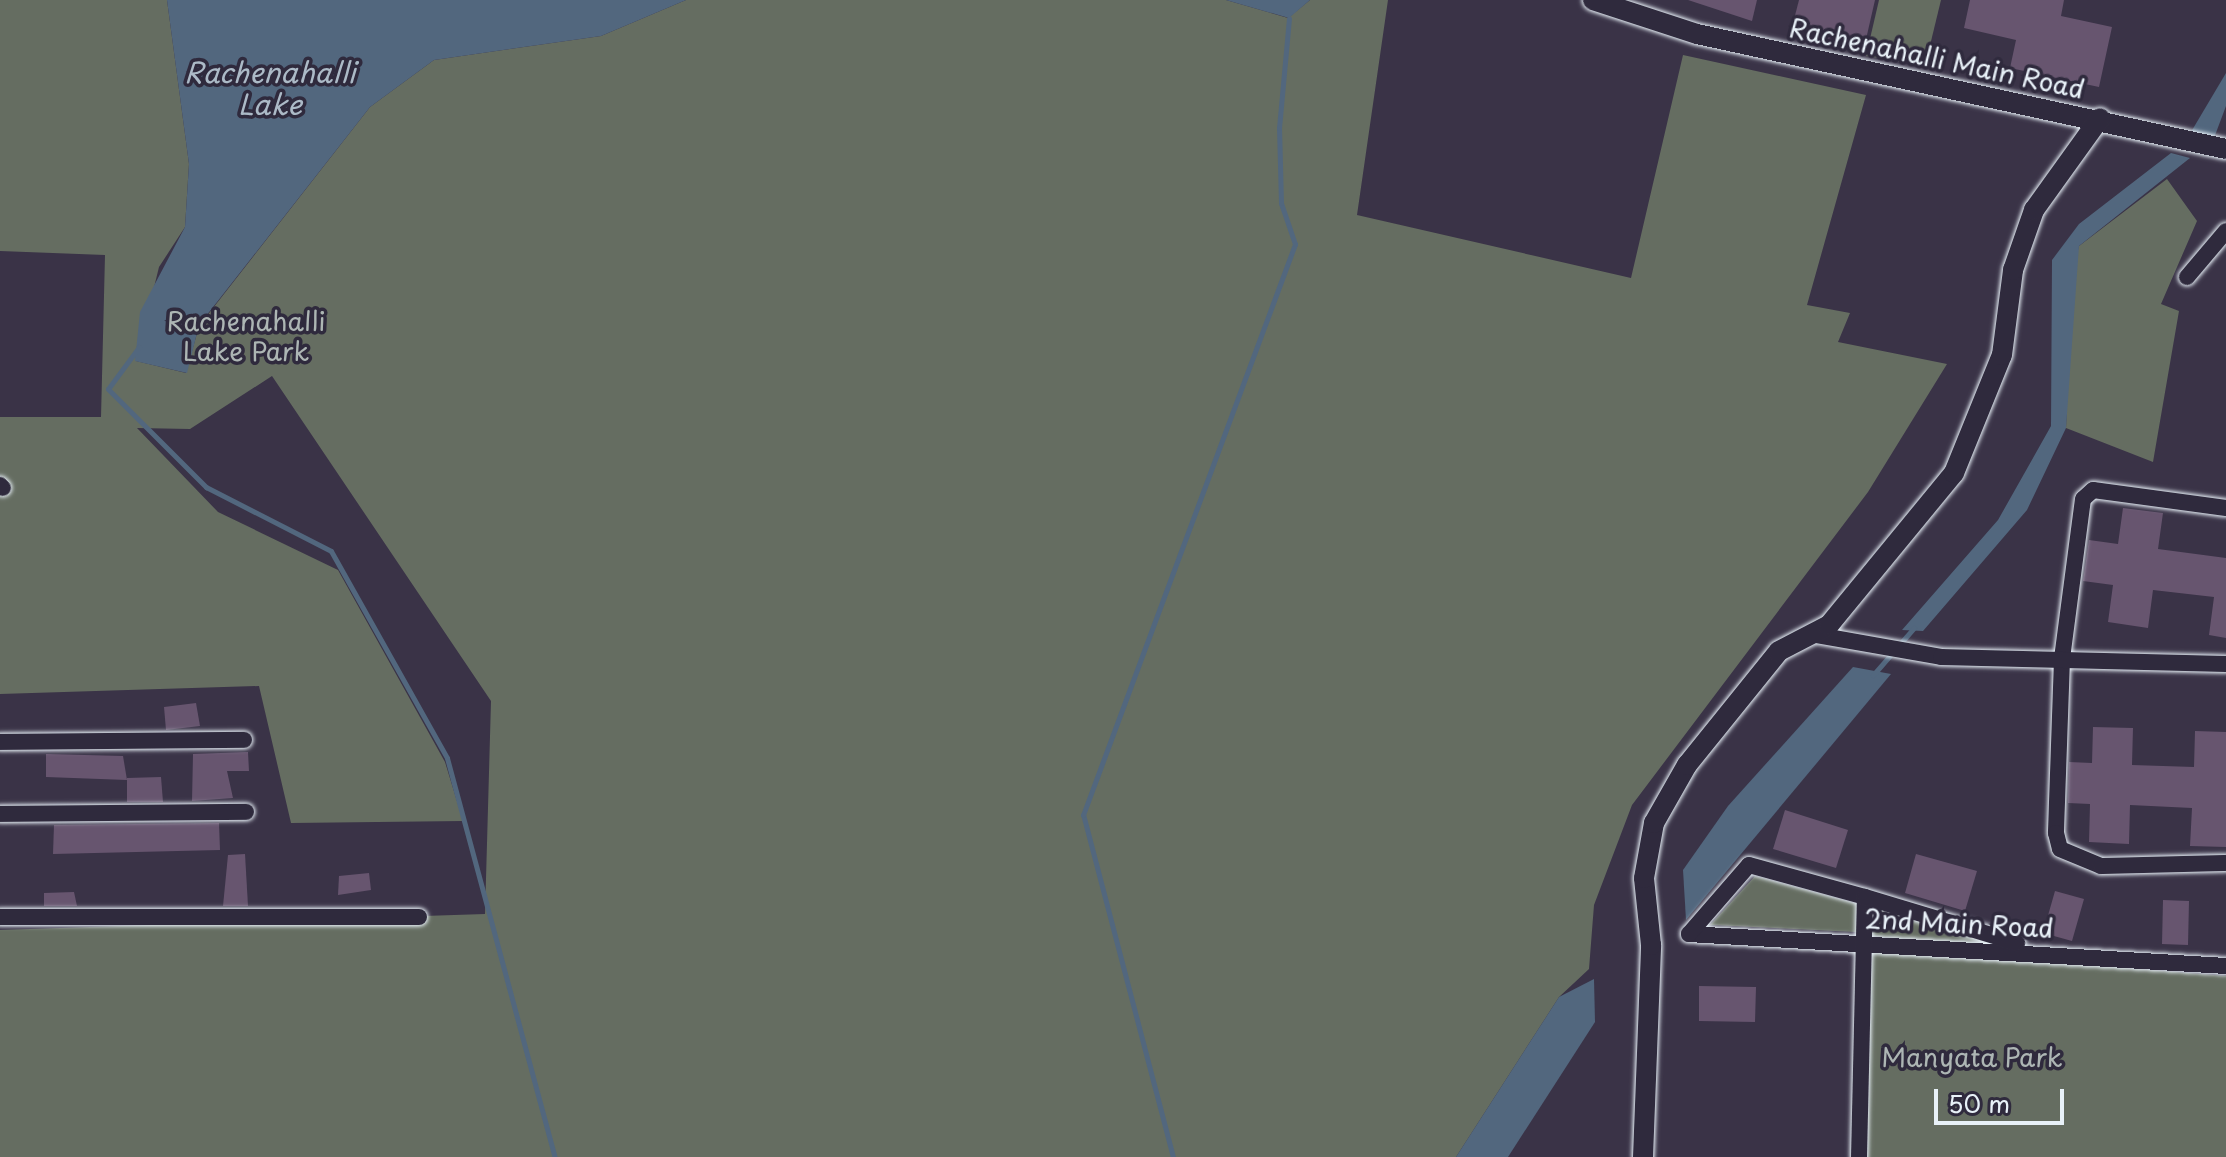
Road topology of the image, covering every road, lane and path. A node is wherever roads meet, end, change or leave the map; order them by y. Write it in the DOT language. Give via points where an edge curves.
graph roads {
  1 [pos="1593,0"];
  2 [pos="2100,118"];
  3 [pos="2226,149"];
  4 [pos="2226,231"];
  5 [pos="2187,277"];
  6 [pos="2226,508"];
  7 [pos="1811,634"];
  8 [pos="2062,659"];
  9 [pos="2226,664"];
  10 [pos="244,740"];
  11 [pos="0,742"];
  12 [pos="246,812"];
  13 [pos="0,814"];
  14 [pos="2226,863"];
  15 [pos="1865,897"];
  16 [pos="0,917"];
  17 [pos="419,917"];
  18 [pos="1864,941"];
  19 [pos="2041,951"];
  20 [pos="2226,966"];
  21 [pos="1643,1157"];
  22 [pos="1859,1157"];
  1 -- 2 [label="street, Rachenahalli Main Road" via="1697,34"];
  2 -- 3 [label="street, Rachenahalli Main Road"];
  2 -- 7 [label="street" via="2034,210 2013,270 2002,355 1954,473 1829,625"];
  4 -- 5 [label="street"];
  6 -- 8 [label="street" via="2093,490 2083,499"];
  7 -- 8 [label="street" via="1941,657"];
  7 -- 21 [label="street" via="1779,651 1680,777 1654,823 1644,878 1650,919"];
  8 -- 9 [label="street"];
  8 -- 14 [label="street" via="2060,849 2101,866"];
  10 -- 11 [label="street"];
  12 -- 13 [label="street"];
  15 -- 18 [label="street"];
  15 -- 18 [label="street, 2nd Main Road" via="1749,865 1689,934"];
  15 -- 19 [label="street"];
  16 -- 17 [label="street"];
  18 -- 19 [label="street, 2nd Main Road"];
  18 -- 22 [label="street"];
  19 -- 20 [label="street, 2nd Main Road"];
}
